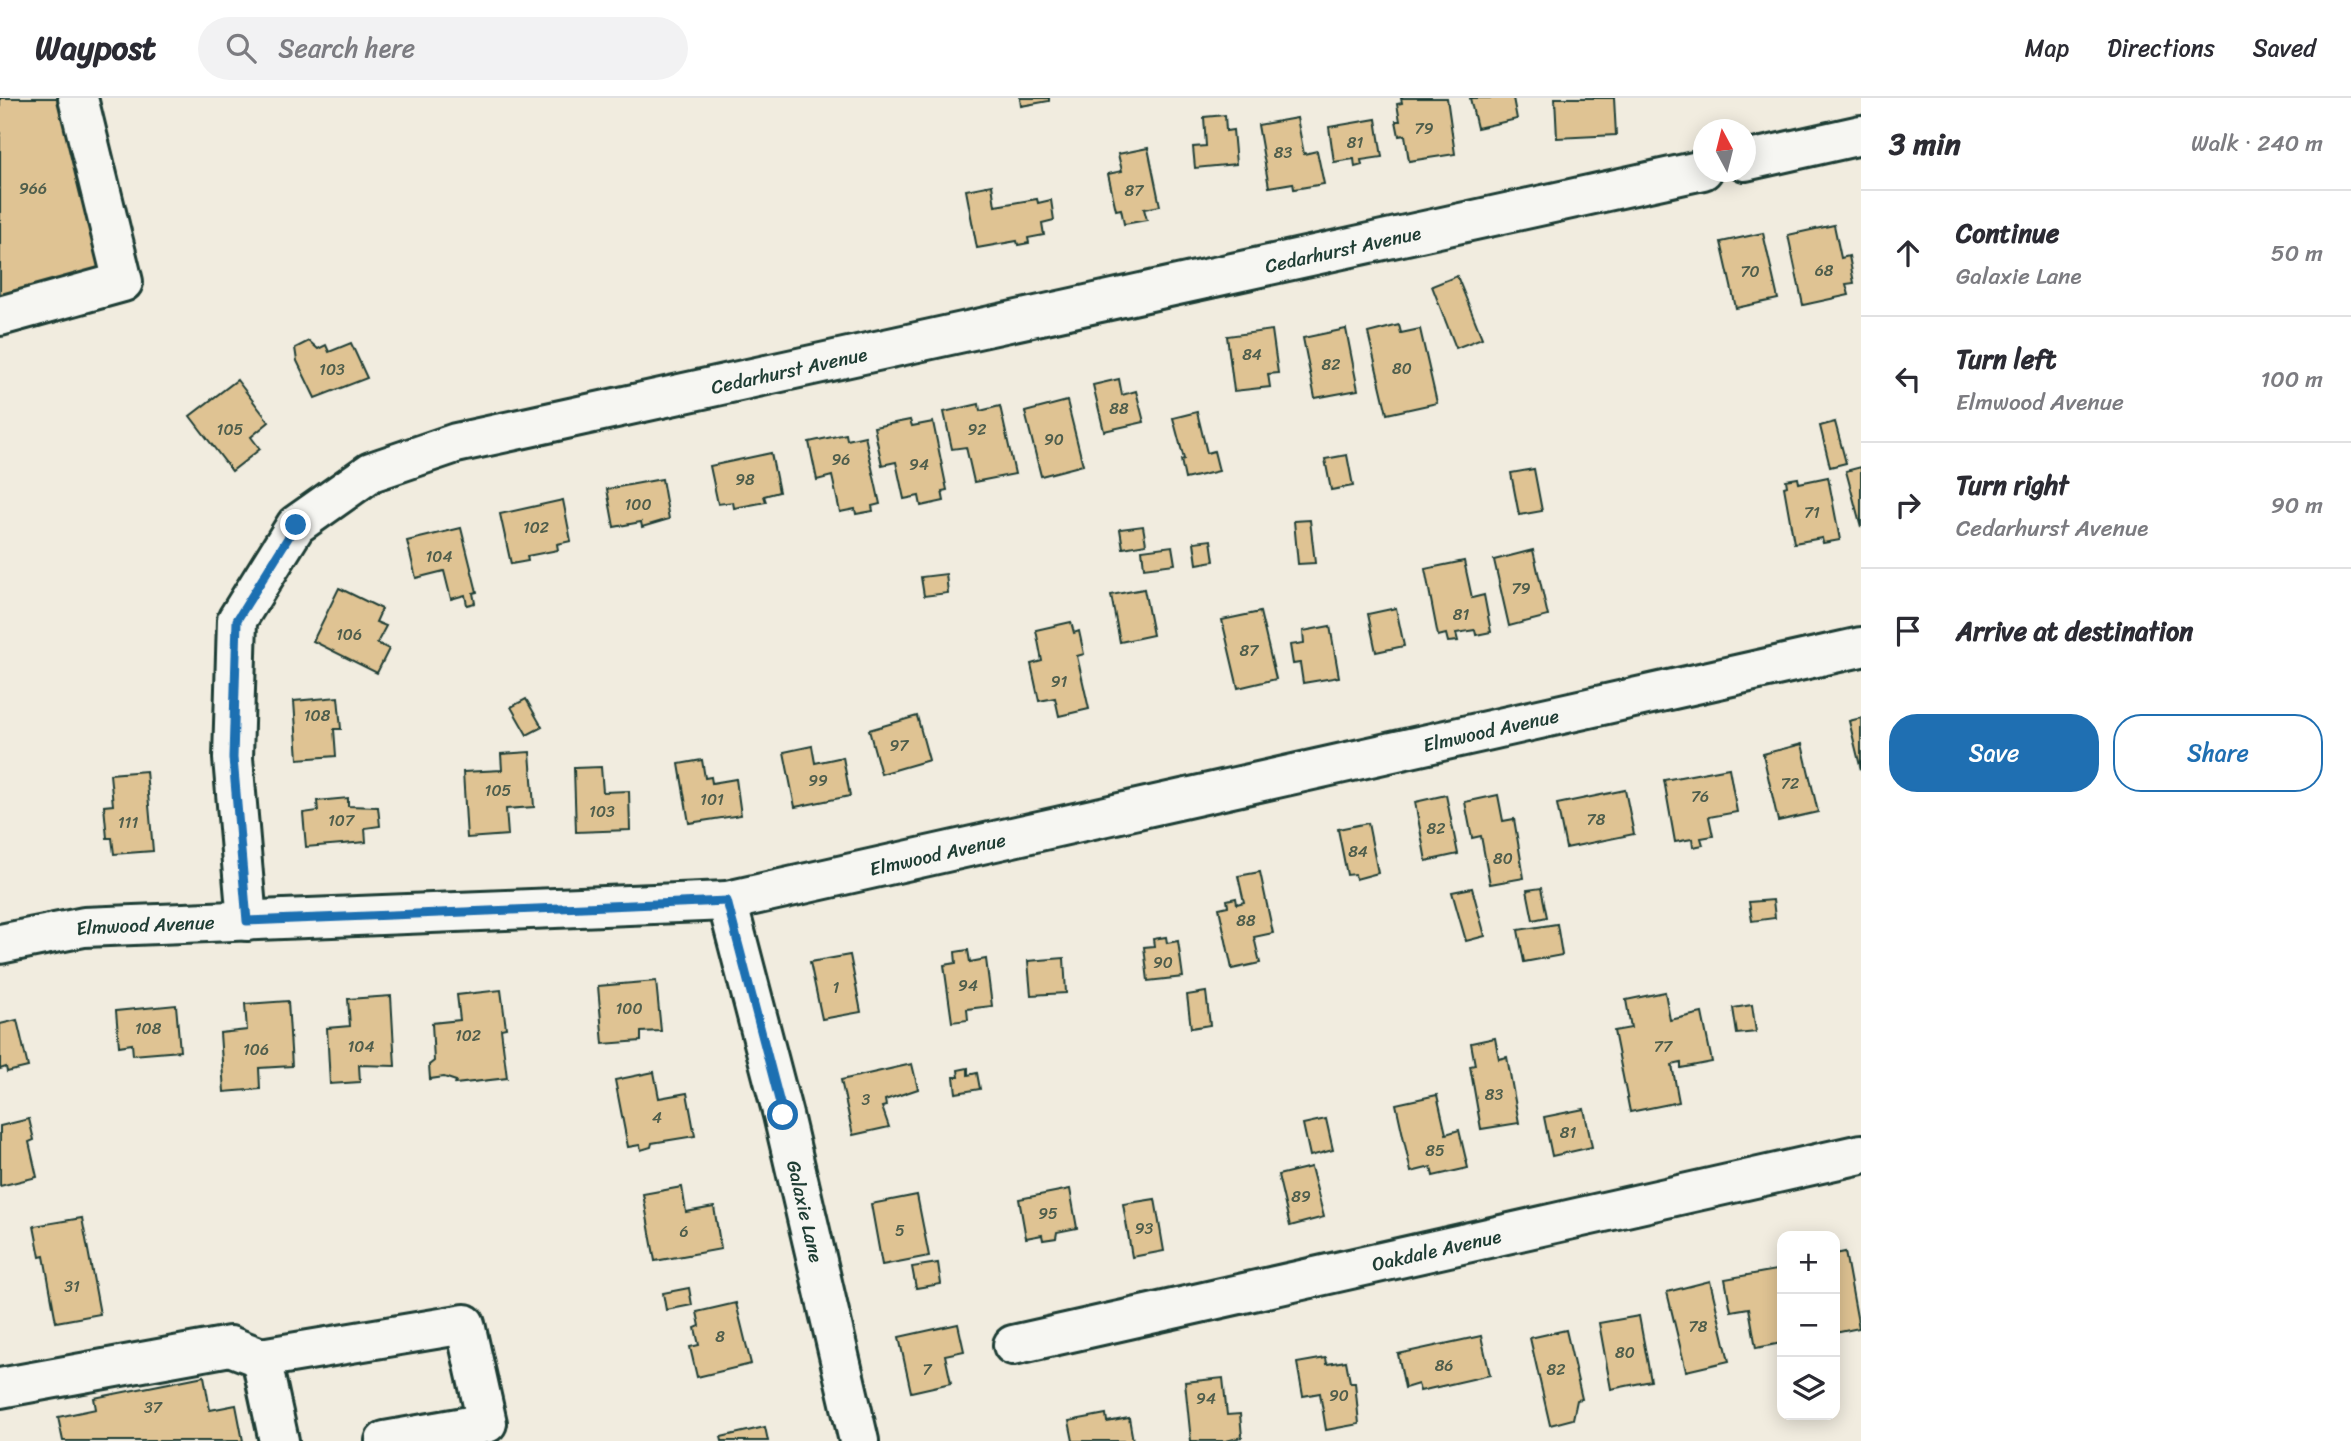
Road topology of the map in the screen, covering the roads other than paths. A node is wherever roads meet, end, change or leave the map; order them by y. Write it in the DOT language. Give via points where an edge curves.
graph roads {
  1 [pos="78,98"];
  2 [pos="1861,135"];
  3 [pos="1756,159"];
  4 [pos="1693,172"];
  5 [pos="0,316"];
  6 [pos="1861,647"];
  7 [pos="727,901"];
  8 [pos="247,921"];
  9 [pos="0,944"];
  10 [pos="1861,1154"];
  11 [pos="1013,1345"];
  12 [pos="261,1358"];
  13 [pos="0,1388"];
  14 [pos="279,1441"];
  15 [pos="385,1441"];
  16 [pos="859,1441"];
  1 -- 5 [label="street" via="122,282"];
  2 -- 3 [label="street"];
  4 -- 8 [label="street, Cedarhurst Avenue" via="456,443 371,472 296,525 237,620 233,758"];
  6 -- 7 [label="street, Elmwood Avenue"];
  7 -- 8 [label="street, Elmwood Avenue"];
  7 -- 16 [label="street, Galaxie Lane" via="783,1115"];
  8 -- 9 [label="street, Elmwood Avenue" via="84,927"];
  10 -- 11 [label="street, Oakdale Avenue"];
  12 -- 13 [label="street" via="230,1346"];
  12 -- 14 [label="street"];
  12 -- 15 [label="street" via="465,1324 487,1423"];
}
